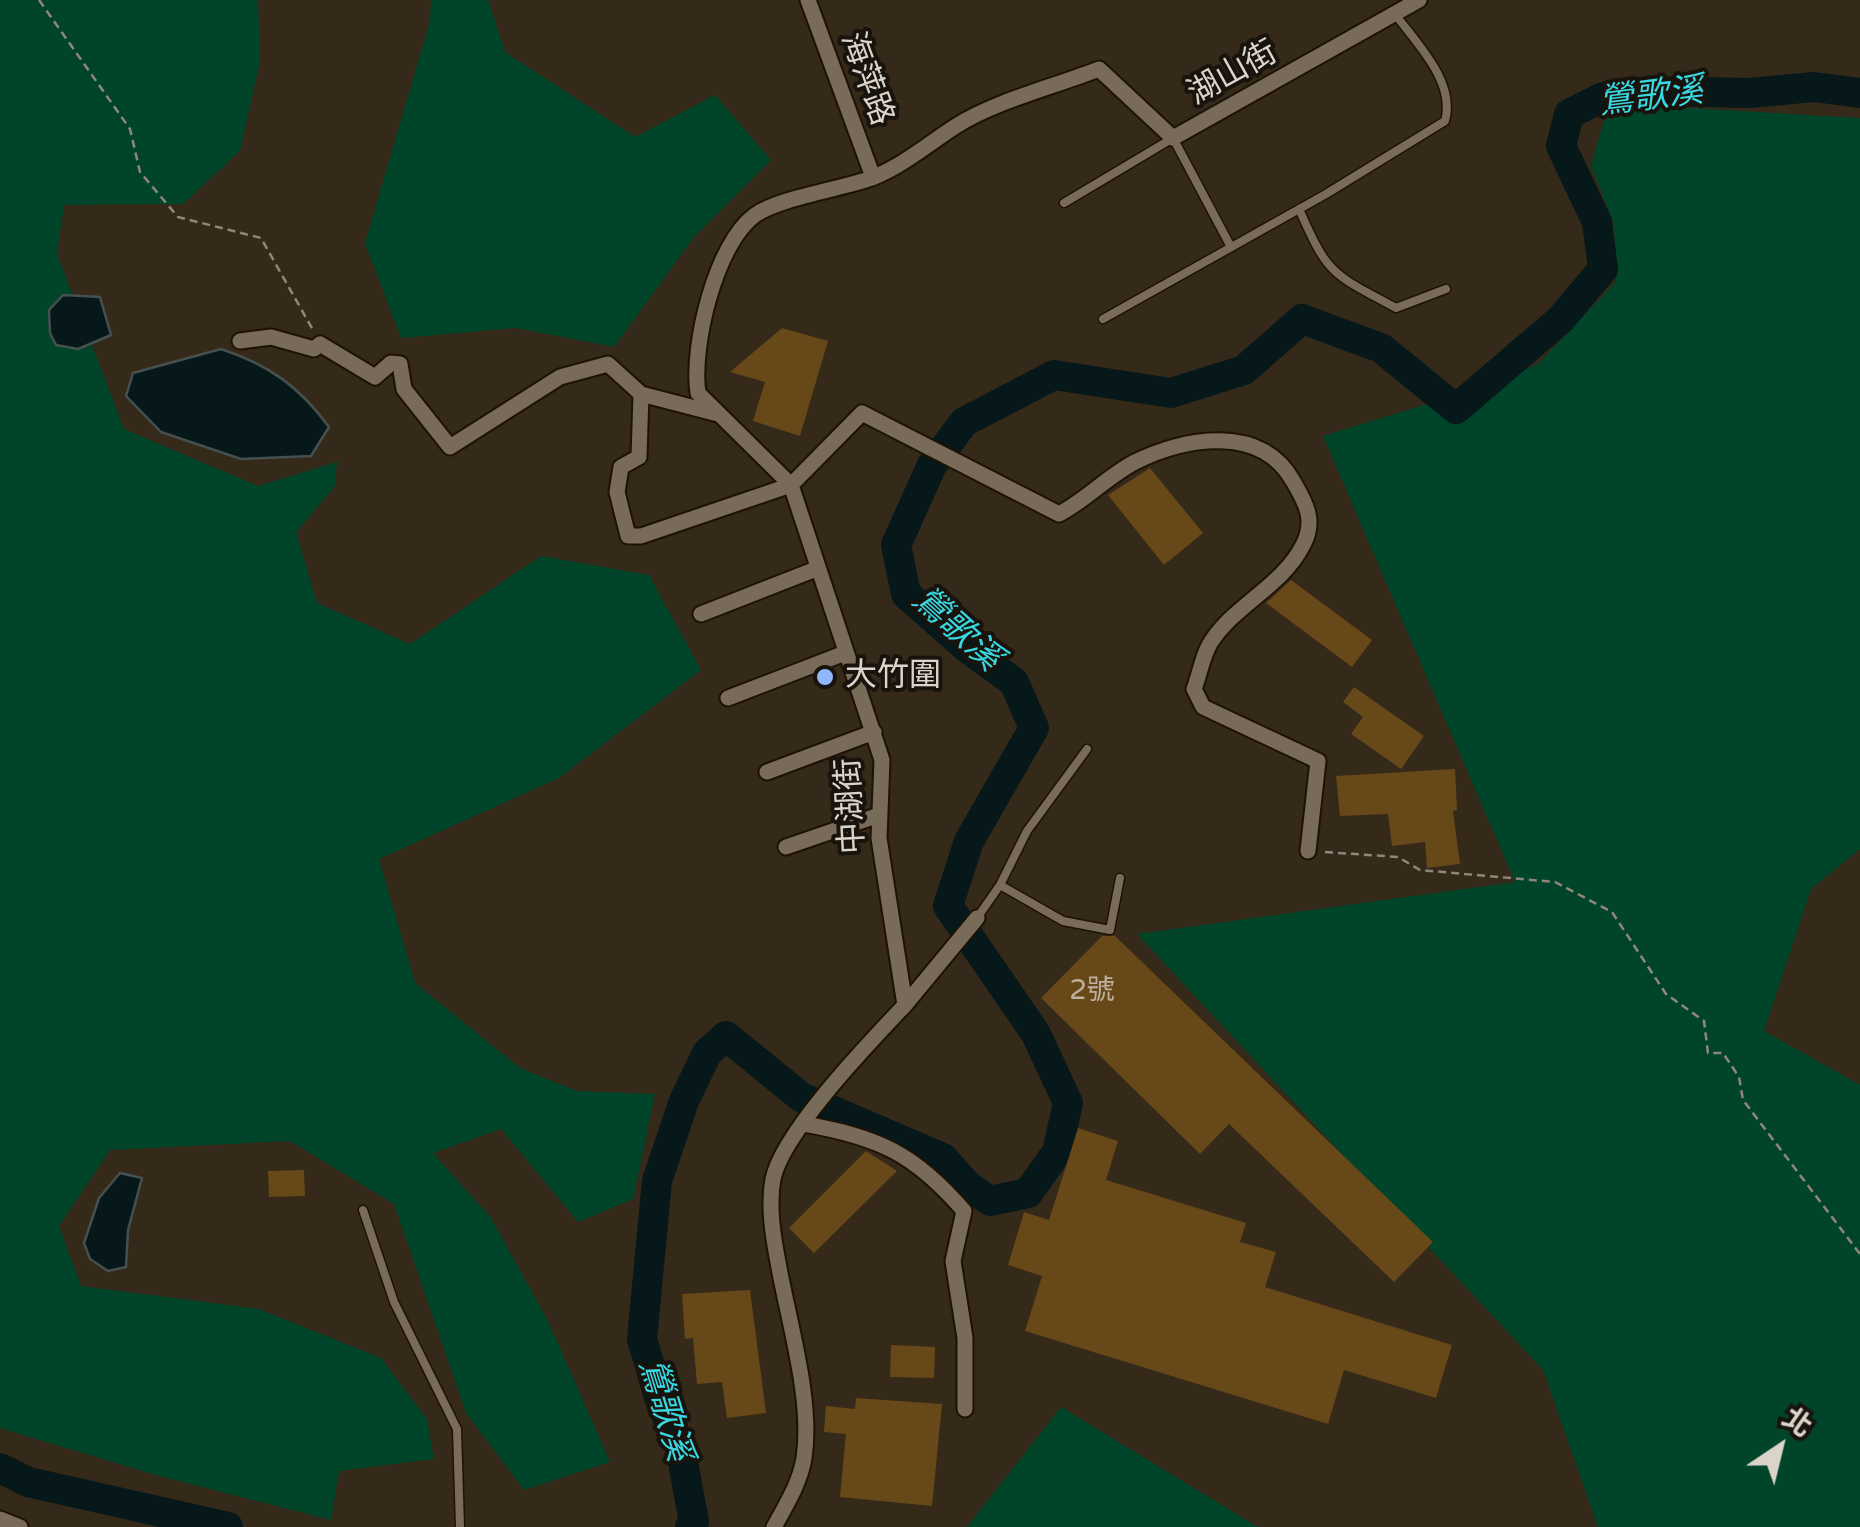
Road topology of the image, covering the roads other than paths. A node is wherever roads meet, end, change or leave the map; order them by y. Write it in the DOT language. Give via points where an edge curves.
graph roads {
  1 [pos="808,0"];
  2 [pos="1419,0"];
  3 [pos="1395,14"];
  4 [pos="1173,138"];
  5 [pos="872,177"];
  6 [pos="1064,203"];
  7 [pos="1300,210"];
  8 [pos="1231,248"];
  9 [pos="1446,289"];
  10 [pos="1103,320"];
  11 [pos="240,341"];
  12 [pos="641,394"];
  13 [pos="718,414"];
  14 [pos="791,485"];
  15 [pos="816,569"];
  16 [pos="702,614"];
  17 [pos="845,652"];
  18 [pos="728,698"];
  19 [pos="874,732"];
  20 [pos="1088,749"];
  21 [pos="767,772"];
  22 [pos="880,815"];
  23 [pos="786,847"];
  24 [pos="1308,851"];
  25 [pos="1120,878"];
  26 [pos="1000,885"];
  27 [pos="978,918"];
  28 [pos="906,1005"];
  29 [pos="808,1119"];
  30 [pos="363,1210"];
  31 [pos="965,1409"];
  32 [pos="0,1519"];
  33 [pos="461,1525"];
  34 [pos="20,1527"];
  35 [pos="774,1527"];
  1 -- 5 [label="street, 海萍路"];
  2 -- 3 [label="street, 湖山街"];
  3 -- 4 [label="street, 湖山街"];
  3 -- 7 [label="lane" via="1436,71 1450,103 1445,121"];
  4 -- 5 [label="street, 湖山街" via="1100,70 958,124 919,154"];
  4 -- 6 [label="lane"];
  4 -- 8 [label="lane"];
  5 -- 13 [label="street, 中湖街" via="755,215 730,247 714,278 695,375 698,393"];
  7 -- 8 [label="lane"];
  7 -- 9 [label="lane" via="1333,274 1396,308"];
  8 -- 10 [label="lane"];
  11 -- 12 [label="street" via="272,337 314,349 320,344 375,377 400,364 404,389 450,447 560,378 608,364"];
  12 -- 13 [label="street"];
  12 -- 14 [label="street" via="639,457 621,466 616,492 628,536"];
  13 -- 14 [label="street, 中湖街"];
  14 -- 15 [label="street, 中湖街"];
  14 -- 24 [label="street" via="862,413 1059,514 1134,463 1197,442 1262,448 1290,475 1308,507 1310,527 1273,583 1212,639 1194,690 1203,707 1318,762"];
  15 -- 16 [label="street"];
  15 -- 17 [label="street, 中湖街"];
  17 -- 18 [label="street"];
  17 -- 19 [label="street, 中湖街"];
  19 -- 21 [label="street"];
  19 -- 22 [label="street, 中湖街" via="882,760"];
  20 -- 26 [label="lane" via="1027,831"];
  22 -- 23 [label="street"];
  22 -- 28 [label="street, 中湖街" via="878,838"];
  25 -- 26 [label="lane" via="1110,930 1063,920"];
  26 -- 27 [label="lane"];
  27 -- 28 [label="street"];
  28 -- 29 [label="street"];
  29 -- 31 [label="street" via="906,1156 964,1211 953,1260"];
  29 -- 35 [label="street" via="773,1180 771,1224 804,1409 804,1458"];
  30 -- 33 [label="lane" via="394,1302 457,1430"];
  32 -- 34 [label="street"];
}
